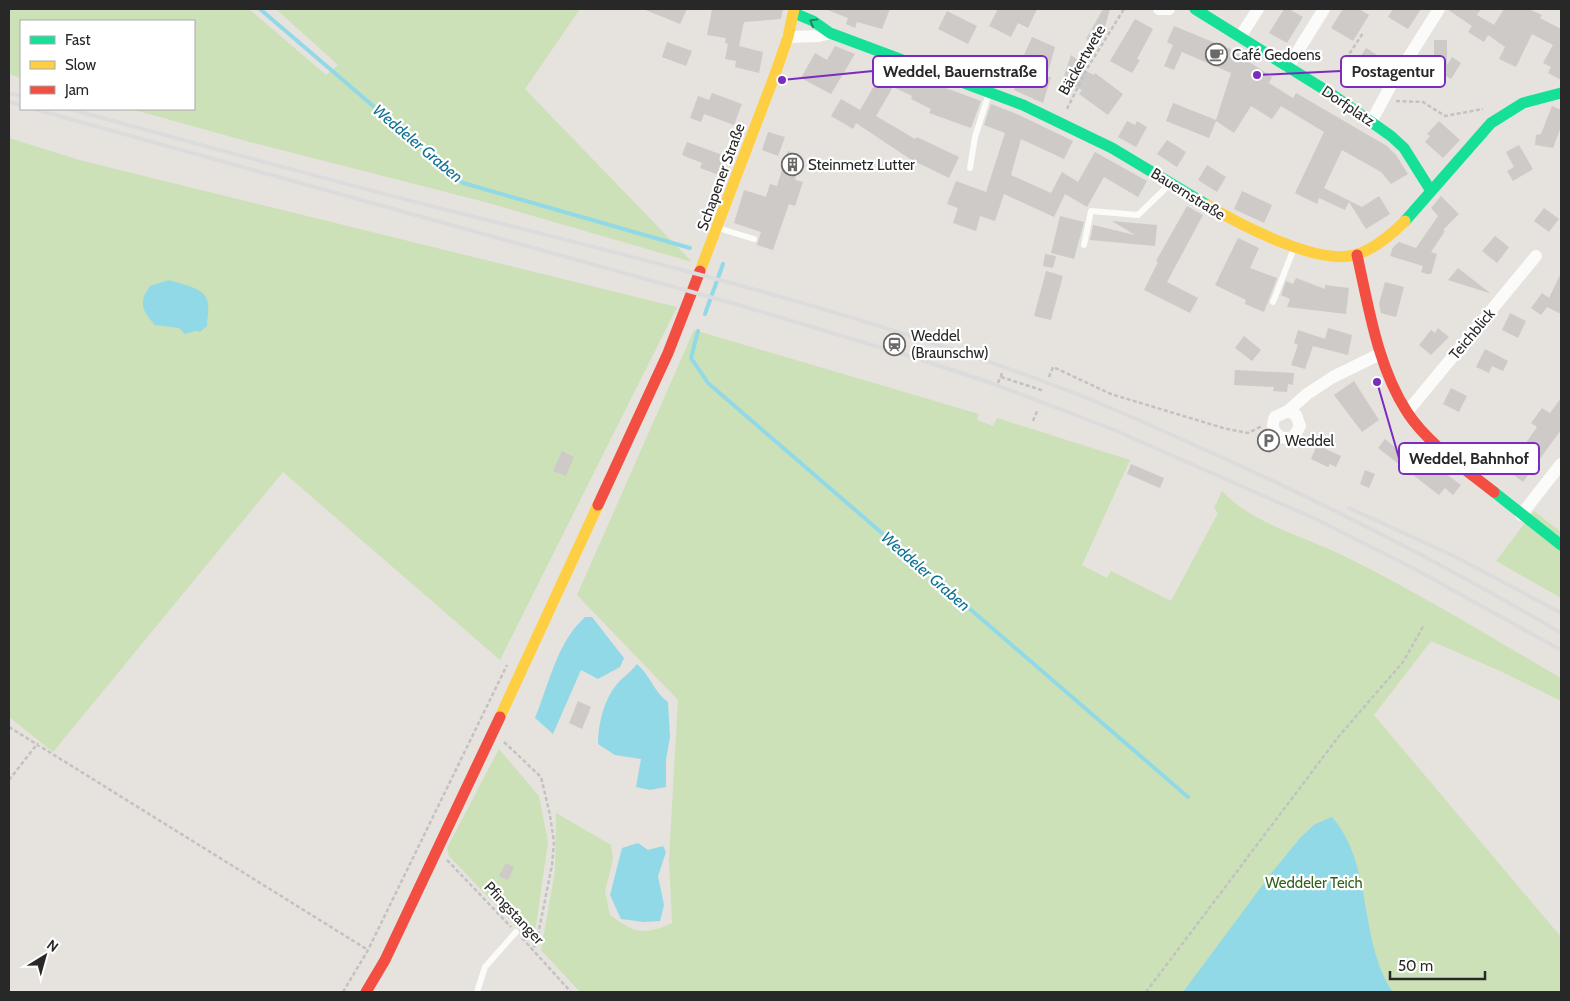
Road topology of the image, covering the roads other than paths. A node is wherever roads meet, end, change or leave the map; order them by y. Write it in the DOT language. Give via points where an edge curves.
graph roads {
  1 [pos="1159,9"];
  2 [pos="1169,9"];
  3 [pos="1195,9"];
  4 [pos="1258,9"];
  5 [pos="1324,9"];
  6 [pos="1439,9"];
  7 [pos="794,11"];
  8 [pos="830,33"];
  9 [pos="788,37"];
  10 [pos="1240,37"];
  11 [pos="1288,67"];
  12 [pos="989,92"];
  13 [pos="1561,93"];
  14 [pos="1371,122"];
  15 [pos="970,168"];
  16 [pos="1170,183"];
  17 [pos="1432,191"];
  18 [pos="718,228"];
  19 [pos="754,239"];
  20 [pos="1084,245"];
  21 [pos="1294,247"];
  22 [pos="1357,255"];
  23 [pos="1536,256"];
  24 [pos="1273,302"];
  25 [pos="1380,354"];
  26 [pos="1288,411"];
  27 [pos="1407,412"];
  28 [pos="1561,464"];
  29 [pos="1522,515"];
  30 [pos="1561,545"];
  31 [pos="516,932"];
  32 [pos="366,992"];
  33 [pos="477,992"];
  1 -- 2 [label="street"];
  3 -- 10 [label="street, Dorfplatz"];
  4 -- 10 [label="street"];
  5 -- 11 [label="street"];
  6 -- 14 [label="street"];
  8 -- 7 [label="street, Bauernstraße, one-way"];
  7 -- 9 [label="street, Schapener Straße"];
  8 -- 9 [label="street, Bauernstraße"];
  8 -- 12 [label="street, Bauernstraße"];
  9 -- 18 [label="street, Schapener Straße"];
  10 -- 11 [label="street, Dorfplatz"];
  11 -- 14 [label="street, Dorfplatz"];
  12 -- 15 [label="lane" via="975,137"];
  12 -- 16 [label="street, Bauernstraße" via="1112,148"];
  13 -- 17 [label="street" via="1522,102 1504,112 1490,123"];
  14 -- 17 [label="street, Dorfplatz" via="1404,148"];
  16 -- 20 [label="lane" via="1138,216 1091,211"];
  16 -- 21 [label="street, Bauernstraße" via="1243,226"];
  17 -- 22 [label="street" via="1389,236 1374,248"];
  18 -- 19 [label="lane"];
  18 -- 32 [label="street, Schapener Straße" via="668,353 436,854"];
  21 -- 22 [label="street, Bauernstraße" via="1337,257"];
  21 -- 24 [label="lane"];
  22 -- 25 [label="street"];
  23 -- 27 [label="street, Teichblick"];
  25 -- 26 [label="street" via="1333,377"];
  25 -- 27 [label="street"];
  26 -- 26 [label="street" via="1279,413 1272,425 1281,438 1294,436 1299,430 1299,420"];
  27 -- 29 [label="street" via="1440,449"];
  28 -- 29 [label="street"];
  29 -- 30 [label="street"];
  31 -- 33 [label="lane" via="485,967"];
}
